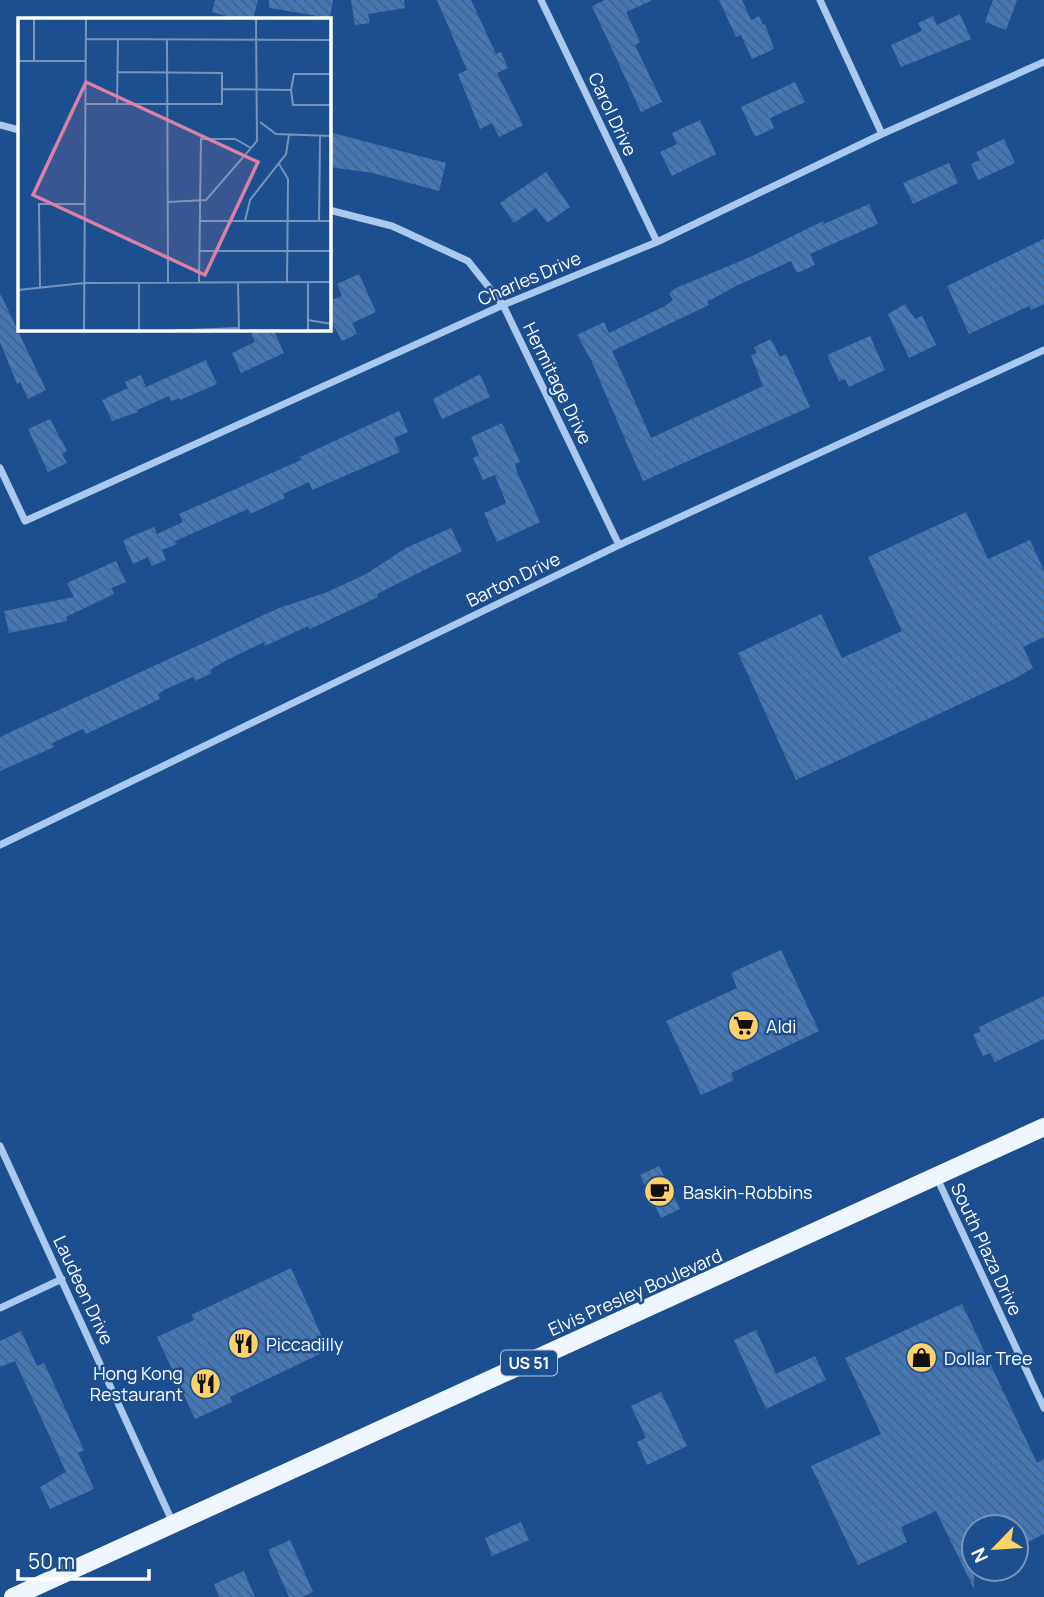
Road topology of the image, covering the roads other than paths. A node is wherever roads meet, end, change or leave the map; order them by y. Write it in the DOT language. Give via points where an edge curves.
graph roads {
  1 [pos="541,0"];
  2 [pos="820,0"];
  3 [pos="1044,62"];
  4 [pos="0,125"];
  5 [pos="18,130"];
  6 [pos="882,134"];
  7 [pos="331,211"];
  8 [pos="657,242"];
  9 [pos="503,305"];
  10 [pos="1044,350"];
  11 [pos="0,468"];
  12 [pos="620,545"];
  13 [pos="0,845"];
  14 [pos="1044,1127"];
  15 [pos="0,1146"];
  16 [pos="937,1178"];
  17 [pos="62,1279"];
  18 [pos="0,1308"];
  19 [pos="1044,1408"];
  20 [pos="173,1524"];
  21 [pos="13,1597"];
  1 -- 8 [label="street, Carol Drive"];
  2 -- 6 [label="street"];
  3 -- 6 [label="street, Charles Drive"];
  4 -- 5 [label="street"];
  6 -- 8 [label="street, Charles Drive"];
  7 -- 9 [label="street, Hermitage Drive" via="392,226 468,261"];
  8 -- 9 [label="street, Charles Drive"];
  9 -- 11 [label="street, Charles Drive" via="25,520"];
  9 -- 12 [label="street, Hermitage Drive"];
  10 -- 12 [label="street, Barton Drive"];
  12 -- 13 [label="street, Barton Drive"];
  14 -- 16 [label="main road, Elvis Presley Boulevard / US 51"];
  15 -- 17 [label="street, Laudeen Drive"];
  16 -- 19 [label="street, South Plaza Drive"];
  16 -- 20 [label="main road, Elvis Presley Boulevard / US 51"];
  17 -- 18 [label="street"];
  17 -- 20 [label="street, Laudeen Drive"];
  20 -- 21 [label="main road, Elvis Presley Boulevard / US 51"];
}
